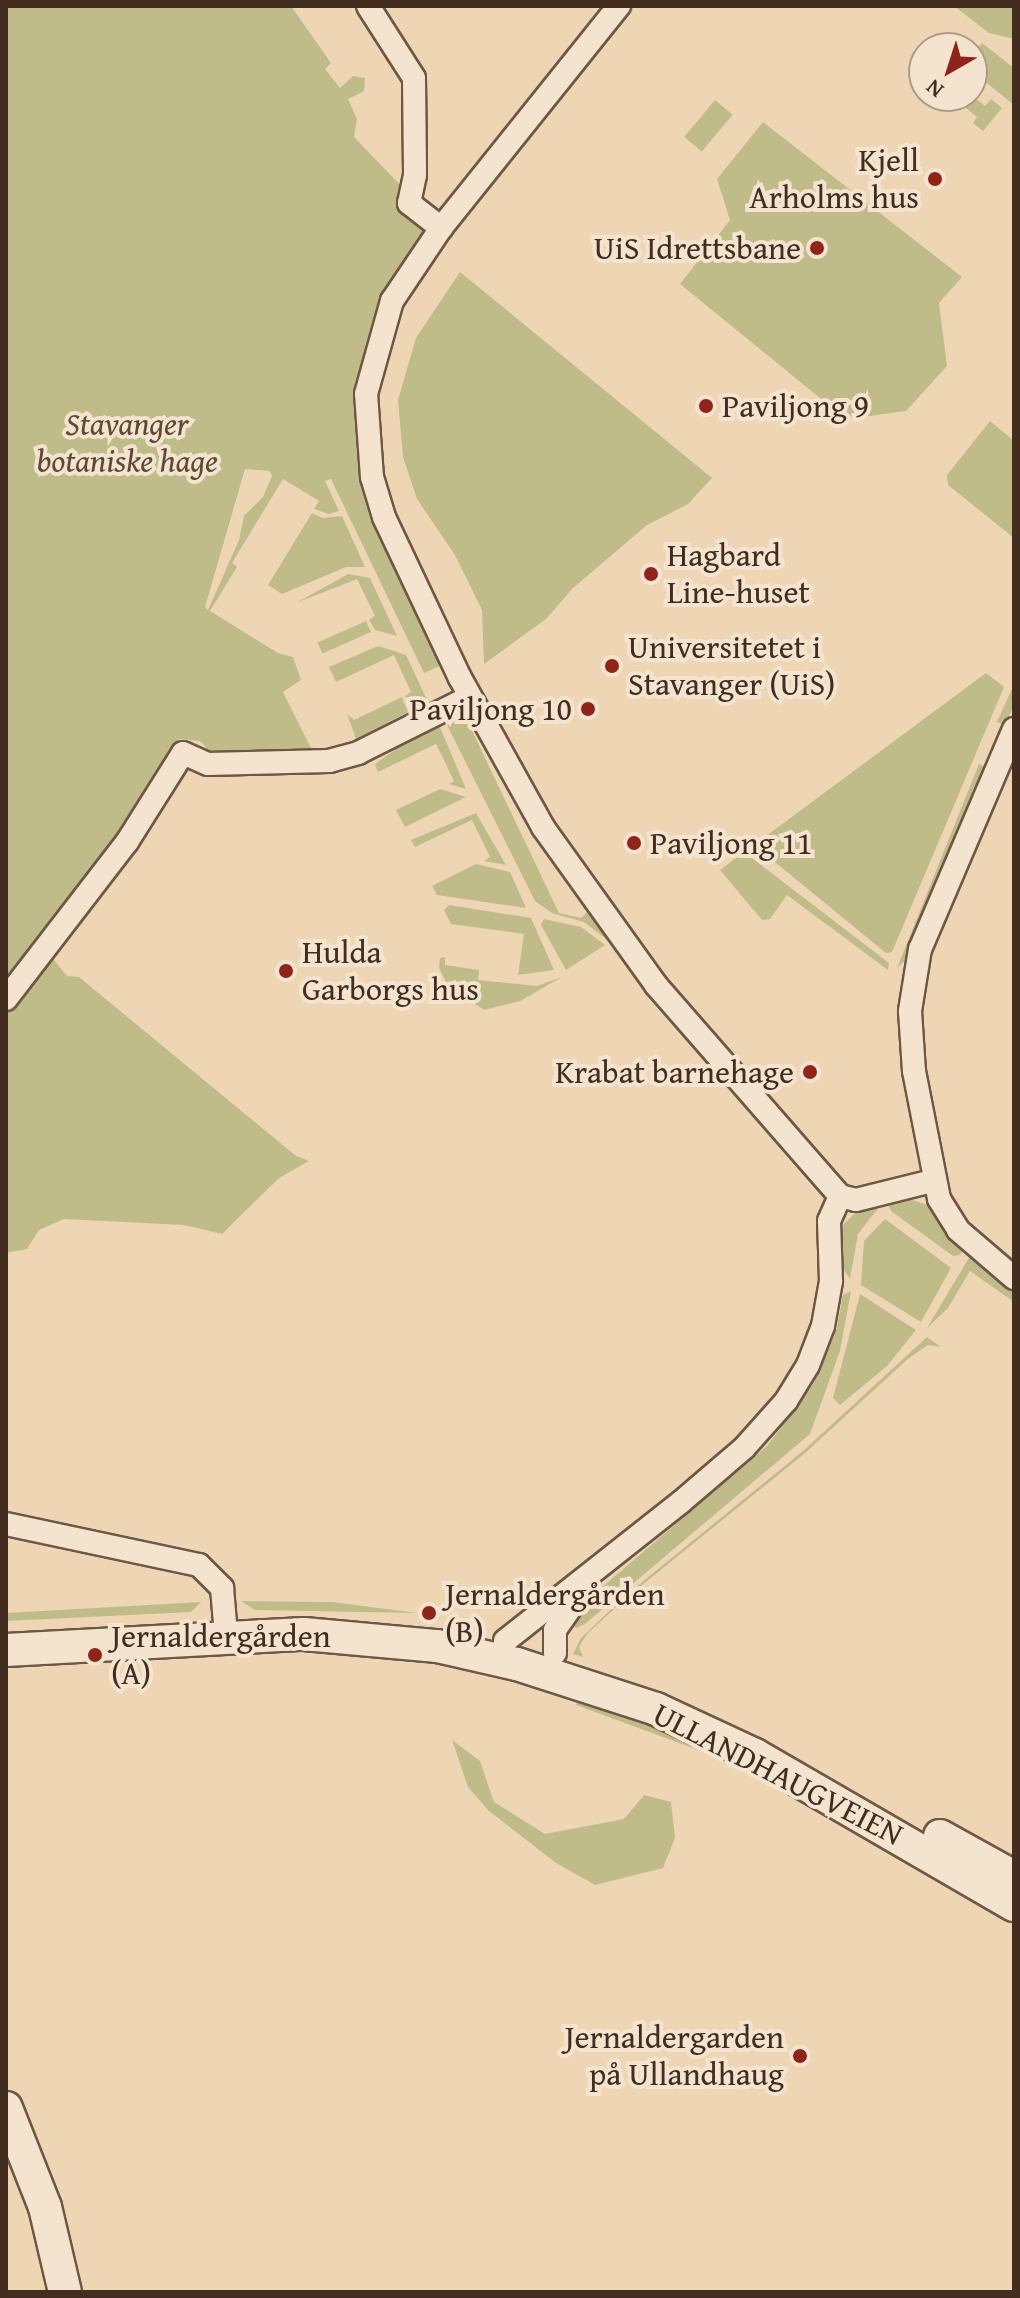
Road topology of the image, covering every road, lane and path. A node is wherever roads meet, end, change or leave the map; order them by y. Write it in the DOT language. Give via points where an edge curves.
graph roads {
  1 [pos="368,6"];
  2 [pos="619,6"];
  3 [pos="441,228"];
  4 [pos="470,697"];
  5 [pos="1014,729"];
  6 [pos="6,999"];
  7 [pos="932,1181"];
  8 [pos="840,1196"];
  9 [pos="1014,1278"];
  10 [pos="6,1524"];
  11 [pos="595,1574"];
  12 [pos="226,1625"];
  13 [pos="6,1627"];
  14 [pos="505,1641"];
  15 [pos="6,1650"];
  16 [pos="555,1653"];
  17 [pos="1014,1877"];
  18 [pos="1014,1905"];
  19 [pos="6,2108"];
  20 [pos="65,2292"];
  1 -- 3 [label="street" via="414,78 415,175 409,203"];
  2 -- 3 [label="street"];
  3 -- 4 [label="street" via="410,269 383,324 366,394 366,436 384,517"];
  4 -- 6 [label="street" via="358,753 329,761 208,764 183,753 127,842"];
  4 -- 8 [label="street" via="543,827 620,940"];
  5 -- 7 [label="street" via="911,977 911,1044"];
  7 -- 8 [label="street" via="856,1200"];
  7 -- 9 [label="street" via="958,1230"];
  8 -- 11 [label="street" via="829,1221 831,1281 823,1326 786,1401 744,1448"];
  10 -- 12 [label="street" via="199,1565 222,1588"];
  11 -- 14 [label="street"];
  11 -- 16 [label="street" via="561,1619"];
  12 -- 13 [label="main road, ULLANDHAUGVEIEN"];
  12 -- 14 [label="main road, ULLANDHAUGVEIEN" via="355,1617"];
  12 -- 15 [label="main road, ULLANDHAUGVEIEN"];
  12 -- 18 [label="main road, ULLANDHAUGVEIEN" via="437,1646 578,1682 656,1709 755,1755"];
  14 -- 16 [label="main road, ULLANDHAUGVEIEN"];
  16 -- 17 [label="main road, ULLANDHAUGVEIEN" via="718,1719"];
  19 -- 20 [label="main road" via="45,2207"];
}
